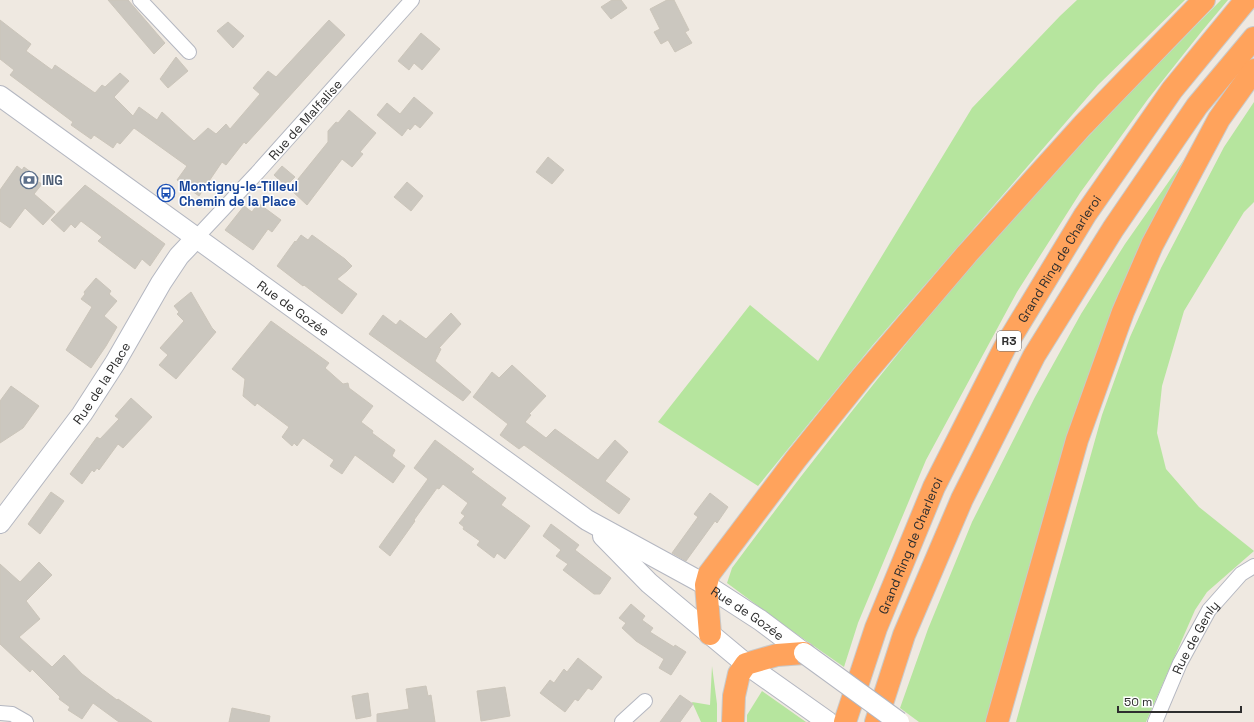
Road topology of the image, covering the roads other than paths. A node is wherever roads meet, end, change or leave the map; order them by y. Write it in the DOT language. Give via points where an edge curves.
graph roads {
  1 [pos="140,0"];
  2 [pos="412,0"];
  3 [pos="1204,0"];
  4 [pos="1246,0"];
  5 [pos="1254,38"];
  6 [pos="189,52"];
  7 [pos="1254,70"];
  8 [pos="0,96"];
  9 [pos="196,238"];
  10 [pos="587,520"];
  11 [pos="0,523"];
  12 [pos="1254,566"];
  13 [pos="706,585"];
  14 [pos="710,634"];
  15 [pos="804,653"];
  16 [pos="746,664"];
  17 [pos="645,700"];
  18 [pos="0,713"];
  19 [pos="26,722"];
  20 [pos="622,722"];
  21 [pos="733,722"];
  22 [pos="828,722"];
  23 [pos="845,722"];
  24 [pos="876,722"];
  25 [pos="899,722"];
  26 [pos="997,722"];
  27 [pos="1155,722"];
  1 -- 6 [label="street"];
  2 -- 9 [label="street, Rue de Malfalise"];
  3 -- 13 [label="highway" via="1083,124 967,254 792,465 709,574"];
  4 -- 23 [label="highway, Grand Ring de Charleroi / R3" via="1172,90 1102,190 1005,346 934,487 876,628"];
  5 -- 24 [label="highway, R3" via="1197,106 1122,216 1034,356 962,499 904,635"];
  7 -- 26 [label="highway" via="1219,119 1152,245 1123,312 1077,440"];
  8 -- 9 [label="main road, Rue de Gozée"];
  9 -- 10 [label="main road, Rue de Gozée"];
  9 -- 11 [label="main road, Rue de la Place" via="179,256 161,283 82,414"];
  10 -- 13 [label="main road, Rue de Gozée"];
  10 -- 14 [label="main road, Rue de Gozée" via="649,583"];
  12 -- 27 [label="street, Rue de Genly" via="1241,574 1210,610 1180,663"];
  13 -- 14 [label="highway"];
  13 -- 15 [label="main road, Rue de Gozée" via="760,620"];
  14 -- 16 [label="main road, Rue de Gozée"];
  15 -- 16 [label="highway" via="777,655"];
  15 -- 25 [label="main road, Rue de Gozée, bridge"];
  16 -- 21 [label="highway" via="737,681"];
  16 -- 22 [label="main road, Rue de Gozée"];
  17 -- 20 [label="street"];
  18 -- 19 [label="street" via="12,714"];
}
